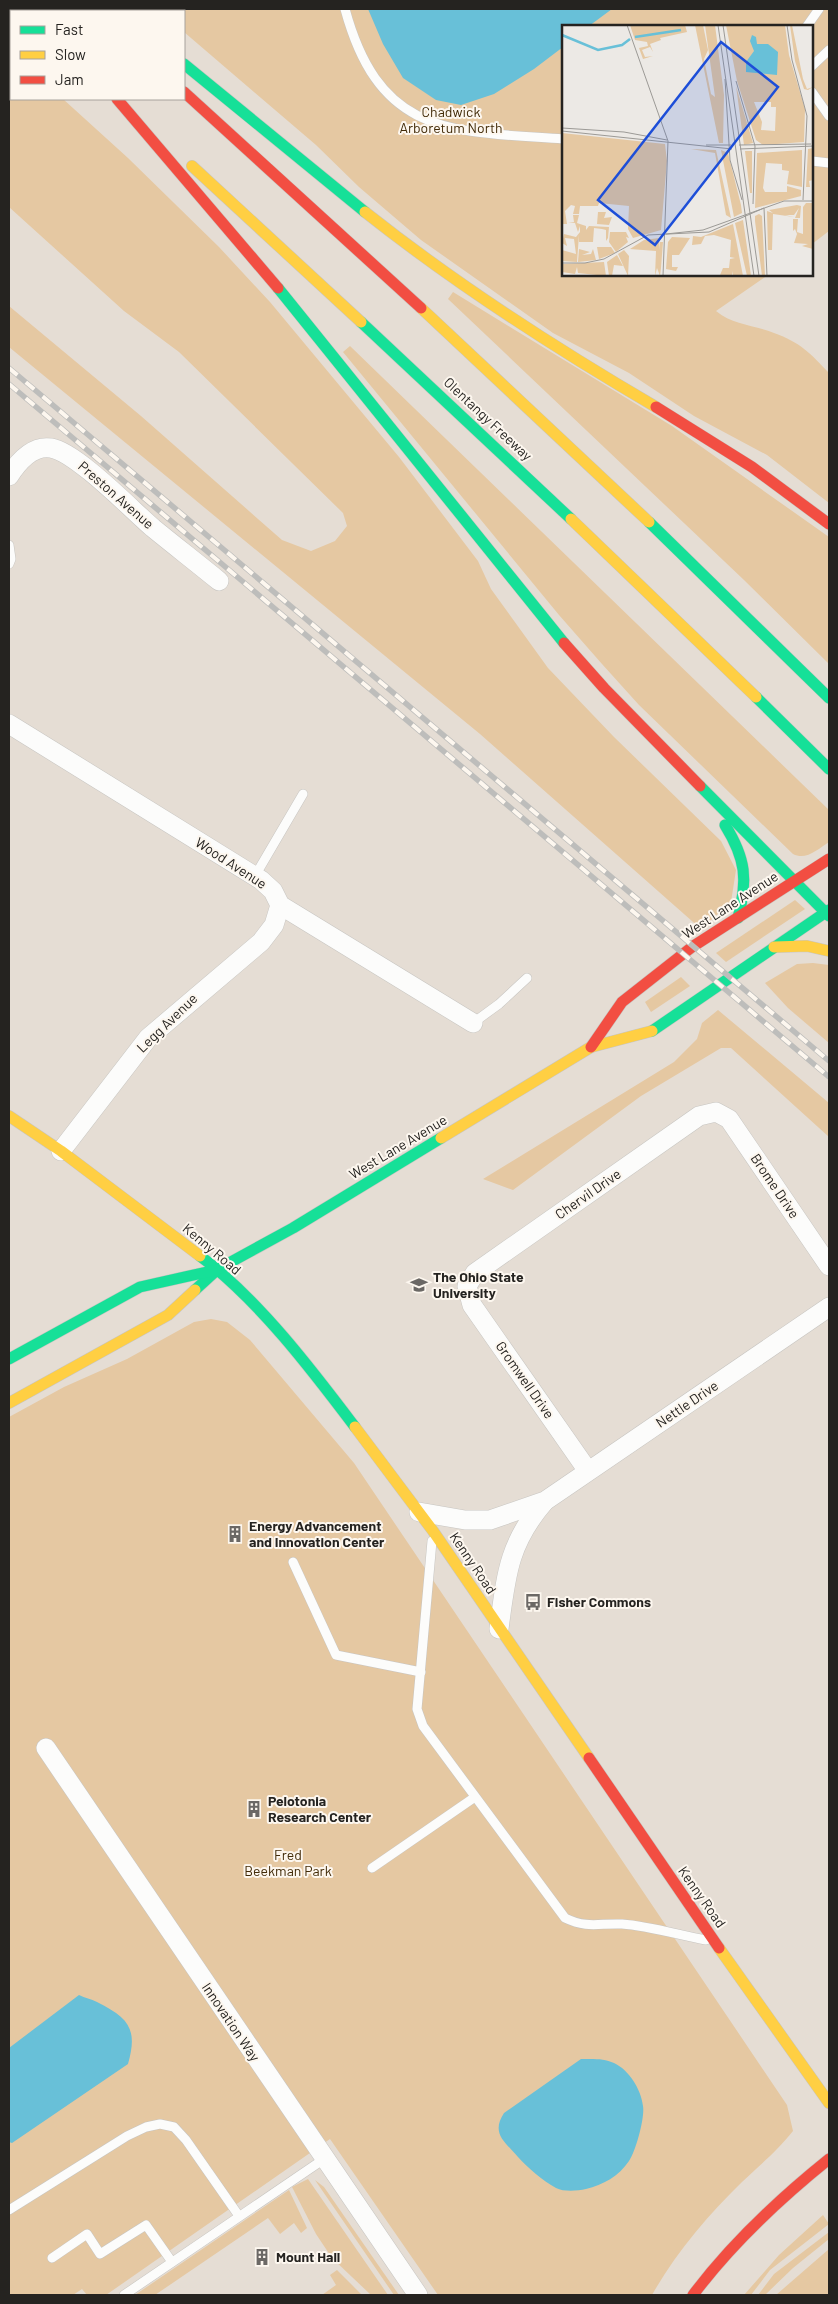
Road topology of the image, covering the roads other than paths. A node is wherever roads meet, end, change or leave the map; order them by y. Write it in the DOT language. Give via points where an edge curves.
graph roads {
  1 [pos="346,9"];
  2 [pos="819,9"];
  3 [pos="808,25"];
  4 [pos="829,50"];
  5 [pos="185,65"];
  6 [pos="813,65"];
  7 [pos="185,93"];
  8 [pos="813,93"];
  9 [pos="119,100"];
  10 [pos="119,100"];
  11 [pos="829,116"];
  12 [pos="562,139"];
  13 [pos="813,161"];
  14 [pos="829,163"];
  15 [pos="9,476"];
  16 [pos="829,524"];
  17 [pos="9,545"];
  18 [pos="9,564"];
  19 [pos="220,580"];
  20 [pos="829,698"];
  21 [pos="9,724"];
  22 [pos="829,769"];
  23 [pos="695,782"];
  24 [pos="303,794"];
  25 [pos="829,859"];
  26 [pos="255,876"];
  27 [pos="795,881"];
  28 [pos="280,905"];
  29 [pos="828,913"];
  30 [pos="738,918"];
  31 [pos="774,947"];
  32 [pos="829,951"];
  33 [pos="527,978"];
  34 [pos="473,1023"];
  35 [pos="592,1048"];
  36 [pos="716,1112"];
  37 [pos="9,1116"];
  38 [pos="61,1151"];
  39 [pos="829,1266"];
  40 [pos="218,1269"];
  41 [pos="467,1286"];
  42 [pos="829,1307"];
  43 [pos="9,1359"];
  44 [pos="9,1403"];
  45 [pos="588,1471"];
  46 [pos="545,1501"];
  47 [pos="420,1512"];
  48 [pos="433,1531"];
  49 [pos="293,1562"];
  50 [pos="499,1629"];
  51 [pos="421,1672"];
  52 [pos="46,1748"];
  53 [pos="475,1797"];
  54 [pos="372,1868"];
  55 [pos="714,1941"];
  56 [pos="829,2103"];
  57 [pos="829,2159"];
  58 [pos="324,2160"];
  59 [pos="9,2210"];
  60 [pos="239,2216"];
  61 [pos="52,2258"];
  62 [pos="172,2262"];
  63 [pos="124,2295"];
  64 [pos="418,2295"];
  65 [pos="693,2295"];
  1 -- 12 [label="lane" via="372,72 387,93 420,118 469,132"];
  2 -- 3 [label="lane"];
  4 -- 6 [label="lane"];
  5 -- 16 [label="main road" via="420,256 508,317 742,460"];
  7 -- 20 [label="main road" via="447,332"];
  8 -- 11 [label="lane"];
  9 -- 22 [label="main road, Olentangy Freeway" via="413,369"];
  10 -- 23 [label="main road" via="321,338 549,626"];
  13 -- 14 [label="lane"];
  15 -- 19 [label="street, Preston Avenue" via="22,459 36,450 52,448 75,460 154,529"];
  17 -- 18 [label="lane"];
  21 -- 26 [label="street, Wood Avenue"];
  23 -- 27 [label="main road"];
  23 -- 30 [label="main road" via="734,838 744,862 746,890"];
  24 -- 26 [label="lane"];
  25 -- 27 [label="main road, West Lane Avenue"];
  26 -- 28 [label="street, Wood Avenue" via="273,891"];
  27 -- 29 [label="main road"];
  27 -- 30 [label="main road, West Lane Avenue"];
  28 -- 34 [label="street, Wood Avenue"];
  28 -- 38 [label="street, Legg Avenue" via="274,925 261,942 148,1038"];
  29 -- 31 [label="main road, West Lane Avenue"];
  30 -- 35 [label="main road, West Lane Avenue" via="692,947 622,1002"];
  31 -- 32 [label="main road" via="807,946"];
  31 -- 35 [label="main road, West Lane Avenue" via="649,1033"];
  33 -- 34 [label="lane"];
  35 -- 40 [label="main road, West Lane Avenue" via="293,1228"];
  36 -- 39 [label="street, Brome Drive" via="730,1119"];
  36 -- 41 [label="street, Chervil Drive" via="699,1116 483,1267"];
  37 -- 38 [label="main road, Kenny Road"];
  38 -- 40 [label="main road, Kenny Road"];
  40 -- 43 [label="main road, West Lane Avenue" via="140,1287"];
  40 -- 44 [label="main road, West Lane Avenue" via="168,1315"];
  40 -- 47 [label="main road, Kenny Road" via="328,1390"];
  41 -- 45 [label="street, Gromwell Drive" via="472,1305"];
  42 -- 45 [label="street, Nettle Drive"];
  45 -- 46 [label="street, Nettle Drive"];
  46 -- 47 [label="street, Nettle Drive" via="490,1520 465,1520"];
  46 -- 50 [label="street, Nettle Drive" via="515,1545 507,1571"];
  47 -- 48 [label="main road, Kenny Road"];
  48 -- 50 [label="main road, Kenny Road"];
  48 -- 51 [label="lane"];
  49 -- 51 [label="lane" via="336,1654"];
  50 -- 55 [label="main road, Kenny Road"];
  51 -- 53 [label="lane" via="417,1709 423,1726"];
  52 -- 58 [label="street, Innovation Way"];
  53 -- 54 [label="lane"];
  53 -- 55 [label="lane" via="565,1918 579,1925 621,1924"];
  55 -- 56 [label="main road, Kenny Road"];
  57 -- 65 [label="main road" via="768,2209 734,2244"];
  58 -- 60 [label="lane"];
  58 -- 64 [label="street, Innovation Way"];
  59 -- 60 [label="lane" via="128,2136 160,2124 174,2127 186,2140"];
  60 -- 62 [label="lane"];
  61 -- 62 [label="lane" via="87,2234 100,2254 146,2225"];
  62 -- 63 [label="lane"];
}
